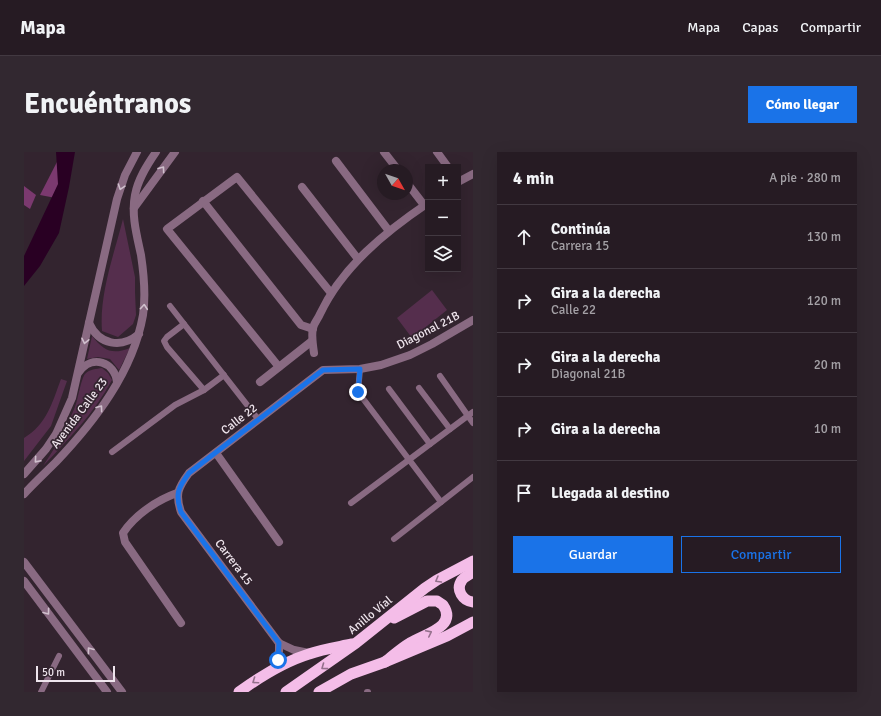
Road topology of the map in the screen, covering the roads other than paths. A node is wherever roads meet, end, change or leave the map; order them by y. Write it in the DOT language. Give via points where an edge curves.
graph roads {
  1 [pos="137,152"];
  2 [pos="156,152"];
  3 [pos="175,152"];
  4 [pos="384,152"];
  5 [pos="437,152"];
  6 [pos="336,161"];
  7 [pos="393,164"];
  8 [pos="446,164"];
  9 [pos="473,174"];
  10 [pos="461,180"];
  11 [pos="302,187"];
  12 [pos="413,189"];
  13 [pos="203,202"];
  14 [pos="425,203"];
  15 [pos="425,205"];
  16 [pos="134,208"];
  17 [pos="389,231"];
  18 [pos="358,260"];
  19 [pos="330,293"];
  20 [pos="170,306"];
  21 [pos="473,320"];
  22 [pos="89,323"];
  23 [pos="184,324"];
  24 [pos="313,329"];
  25 [pos="139,334"];
  26 [pos="312,342"];
  27 [pos="314,353"];
  28 [pos="278,367"];
  29 [pos="360,369"];
  30 [pos="323,370"];
  31 [pos="79,373"];
  32 [pos="224,375"];
  33 [pos="440,376"];
  34 [pos="117,382"];
  35 [pos="260,382"];
  36 [pos="419,388"];
  37 [pos="204,390"];
  38 [pos="389,390"];
  39 [pos="470,414"];
  40 [pos="258,419"];
  41 [pos="473,423"];
  42 [pos="450,429"];
  43 [pos="430,444"];
  44 [pos="112,452"];
  45 [pos="216,453"];
  46 [pos="409,459"];
  47 [pos="24,474"];
  48 [pos="473,477"];
  49 [pos="177,493"];
  50 [pos="24,494"];
  51 [pos="441,502"];
  52 [pos="351,504"];
  53 [pos="394,539"];
  54 [pos="279,542"];
  55 [pos="24,562"];
  56 [pos="473,562"];
  57 [pos="473,572"];
  58 [pos="24,581"];
  59 [pos="473,602"];
  60 [pos="473,622"];
  61 [pos="181,623"];
  62 [pos="368,634"];
  63 [pos="279,643"];
  64 [pos="356,643"];
  65 [pos="310,653"];
  66 [pos="59,656"];
  67 [pos="385,662"];
  68 [pos="268,671"];
  69 [pos="41,692"];
  70 [pos="107,692"];
  71 [pos="122,692"];
  72 [pos="239,692"];
  73 [pos="286,692"];
  74 [pos="320,692"];
  1 -- 22 [label="street, Avenida Calle 23, one-way" via="125,175 117,199"];
  2 -- 16 [label="street, Avenida Calle 23" via="139,182 134,196"];
  16 -- 3 [label="street, one-way"];
  4 -- 7 [label="street"];
  5 -- 8 [label="street"];
  6 -- 17 [label="street"];
  9 -- 10 [label="street"];
  11 -- 18 [label="street"];
  12 -- 14 [label="street"];
  13 -- 19 [label="street" via="237,177"];
  13 -- 24 [label="street" via="301,325"];
  13 -- 28 [label="street" via="168,229"];
  15 -- 17 [label="street"];
  25 -- 16 [label="street, Avenida Calle 23, one-way" via="145,296"];
  17 -- 18 [label="street"];
  18 -- 19 [label="street"];
  19 -- 24 [label="street"];
  20 -- 23 [label="lane"];
  21 -- 29 [label="street, Diagonal 21B" via="410,355"];
  22 -- 25 [label="street" via="96,335 108,342 128,341"];
  22 -- 31 [label="street, Avenida Calle 23, one-way"];
  23 -- 32 [label="lane"];
  23 -- 37 [label="lane" via="164,341"];
  24 -- 26 [label="street"];
  25 -- 34 [label="street, Avenida Calle 23"];
  26 -- 27 [label="street"];
  26 -- 28 [label="street"];
  28 -- 35 [label="street"];
  29 -- 30 [label="street, Diagonal 21B"];
  29 -- 46 [label="lane" via="358,392"];
  30 -- 40 [label="street, Calle 22"];
  31 -- 34 [label="street" via="91,363 102,363 111,368"];
  31 -- 47 [label="street, Avenida Calle 23, one-way" via="72,398 56,434"];
  32 -- 37 [label="lane"];
  32 -- 40 [label="lane"];
  33 -- 39 [label="lane"];
  50 -- 34 [label="street, Avenida Calle 23, one-way" via="71,445"];
  36 -- 42 [label="lane"];
  37 -- 44 [label="lane" via="175,405"];
  38 -- 43 [label="lane"];
  39 -- 41 [label="lane"];
  39 -- 42 [label="lane"];
  40 -- 45 [label="street, Calle 22"];
  42 -- 43 [label="lane"];
  43 -- 46 [label="lane"];
  45 -- 49 [label="street, Calle 22" via="189,473"];
  45 -- 54 [label="street"];
  46 -- 51 [label="lane"];
  46 -- 52 [label="lane"];
  48 -- 51 [label="lane"];
  49 -- 61 [label="street" via="163,498 129,524 123,533 125,542"];
  49 -- 63 [label="street, Carrera 15" via="181,512"];
  51 -- 53 [label="lane"];
  71 -- 55 [label="street, one-way"];
  56 -- 62 [label="highway, Anillo Víal, one-way" via="425,588"];
  57 -- 59 [label="highway" via="462,580 460,588 463,598"];
  58 -- 70 [label="street, one-way"];
  60 -- 67 [label="highway"];
  62 -- 64 [label="highway, Anillo Víal"];
  67 -- 62 [label="highway, one-way" via="410,643 443,625 446,608 437,601 427,601"];
  63 -- 65 [label="street" via="294,650"];
  63 -- 68 [label="street" via="280,651 275,668"];
  64 -- 65 [label="highway"];
  64 -- 73 [label="highway, Anillo Víal, one-way"];
  65 -- 68 [label="highway"];
  66 -- 69 [label="lane"];
  67 -- 74 [label="highway" via="351,674"];
  68 -- 72 [label="highway, one-way"];
}
